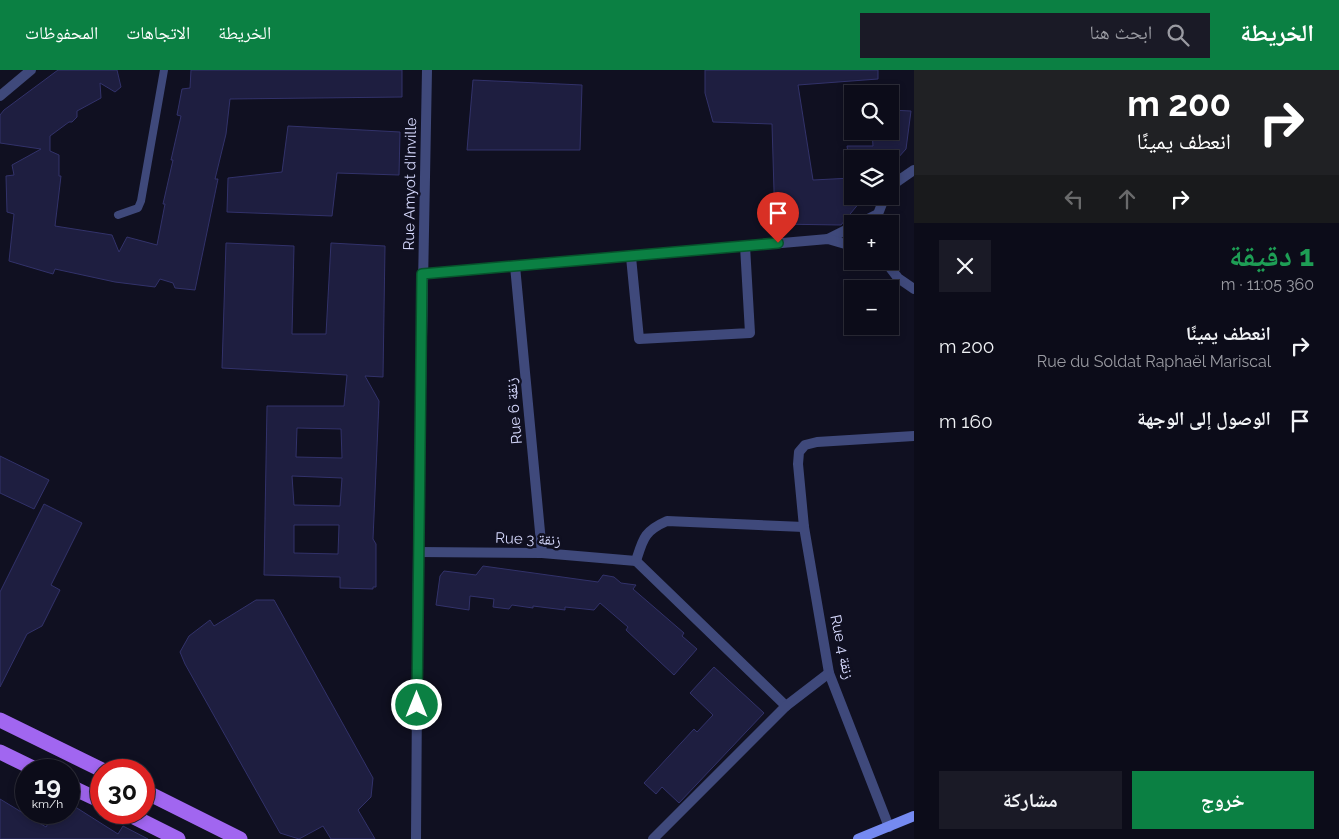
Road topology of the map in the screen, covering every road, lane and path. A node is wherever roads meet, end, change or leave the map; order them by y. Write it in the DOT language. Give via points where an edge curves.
graph roads {
  1 [pos="31,70"];
  2 [pos="164,70"];
  3 [pos="428,70"];
  4 [pos="0,96"];
  5 [pos="914,159"];
  6 [pos="911,171"];
  7 [pos="899,180"];
  8 [pos="118,216"];
  9 [pos="844,231"];
  10 [pos="828,239"];
  11 [pos="844,244"];
  12 [pos="745,246"];
  13 [pos="631,257"];
  14 [pos="515,266"];
  15 [pos="892,270"];
  16 [pos="422,274"];
  17 [pos="914,289"];
  18 [pos="914,436"];
  19 [pos="804,527"];
  20 [pos="418,552"];
  21 [pos="542,554"];
  22 [pos="636,561"];
  23 [pos="829,673"];
  24 [pos="786,706"];
  25 [pos="0,720"];
  26 [pos="0,752"];
  27 [pos="15,759"];
  28 [pos="90,764"];
  29 [pos="155,796"];
  30 [pos="914,816"];
  31 [pos="148,824"];
  32 [pos="889,827"];
  33 [pos="178,839"];
  34 [pos="240,839"];
  35 [pos="416,839"];
  36 [pos="653,839"];
  37 [pos="858,839"];
  1 -- 4 [label="street"];
  2 -- 8 [label="lane" via="141,201 138,208"];
  3 -- 16 [label="street, Rue Amyot d'Inville"];
  5 -- 6 [label="street"];
  6 -- 7 [label="street"];
  9 -- 10 [label="street"];
  10 -- 11 [label="street"];
  10 -- 12 [label="street"];
  12 -- 13 [label="street"];
  12 -- 13 [label="street" via="750,333 639,340"];
  13 -- 14 [label="street"];
  14 -- 16 [label="street"];
  14 -- 21 [label="street, Rue 6 زنقة"];
  15 -- 17 [label="street"];
  16 -- 20 [label="street, Rue Amyot d'Inville"];
  18 -- 19 [label="street, Rue 4 زنقة" via="805,445 799,452 798,464"];
  19 -- 22 [label="street" via="666,520 649,531"];
  19 -- 23 [label="street, Rue 4 زنقة"];
  20 -- 21 [label="street, Rue 3 زنقة"];
  20 -- 35 [label="street, Rue Amyot d'Inville"];
  21 -- 22 [label="street, Rue 3 زنقة"];
  22 -- 24 [label="street"];
  23 -- 24 [label="street"];
  23 -- 32 [label="street, Rue 4 زنقة"];
  24 -- 36 [label="street"];
  25 -- 28 [label="main road"];
  26 -- 27 [label="main road"];
  29 -- 34 [label="main road"];
  30 -- 32 [label="street"];
  31 -- 33 [label="main road"];
  32 -- 37 [label="street"];
}
